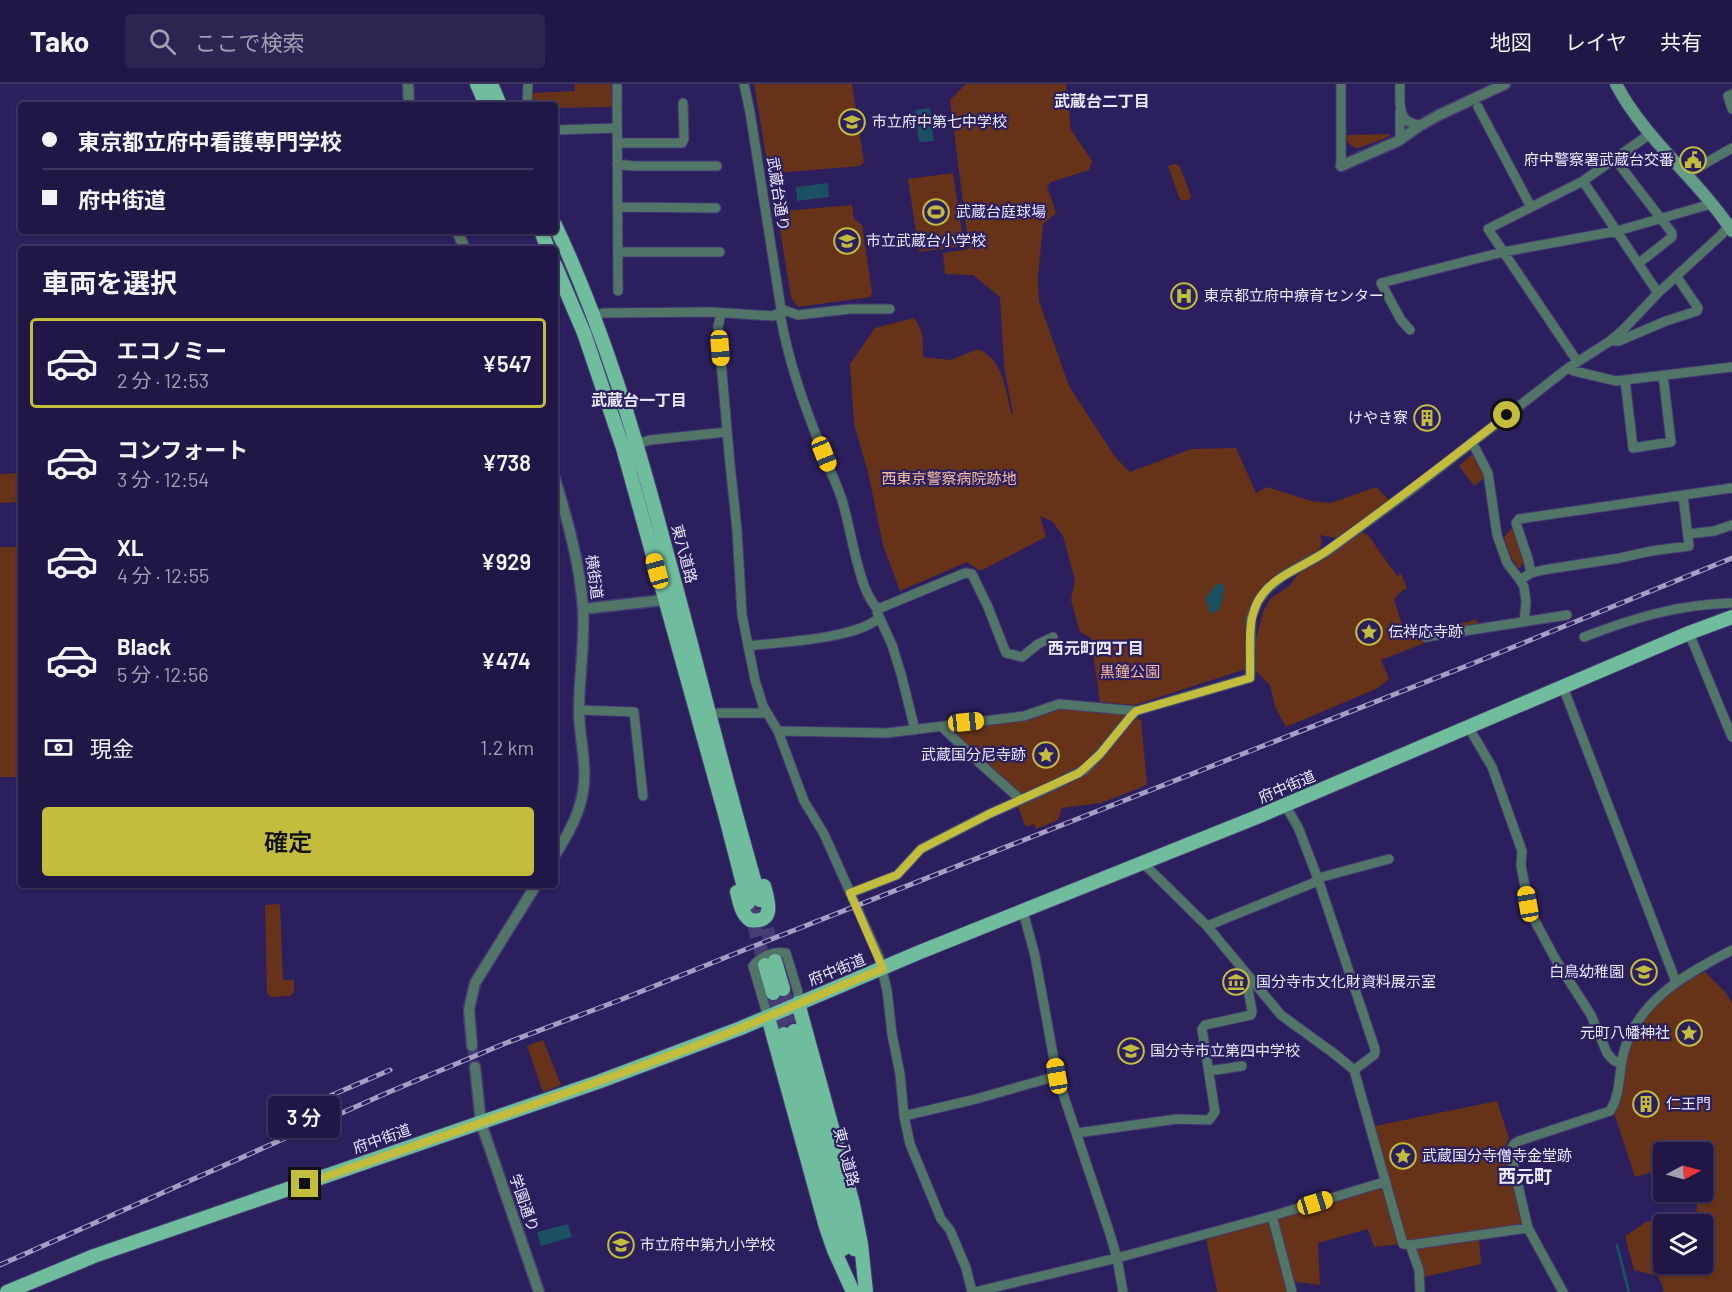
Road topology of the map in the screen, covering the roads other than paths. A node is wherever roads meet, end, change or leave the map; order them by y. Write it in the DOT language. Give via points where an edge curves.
graph roads {
  1 [pos="408,84"];
  2 [pos="477,84"];
  3 [pos="491,84"];
  4 [pos="528,84"];
  5 [pos="617,84"];
  6 [pos="744,84"];
  7 [pos="1341,84"];
  8 [pos="1400,84"];
  9 [pos="1505,84"];
  10 [pos="1616,84"];
  11 [pos="1732,94"];
  12 [pos="409,102"];
  13 [pos="485,102"];
  14 [pos="499,102"];
  15 [pos="527,102"];
  16 [pos="683,103"];
  17 [pos="1478,107"];
  18 [pos="1732,109"];
  19 [pos="1400,111"];
  20 [pos="1421,125"];
  21 [pos="617,128"];
  22 [pos="558,130"];
  23 [pos="1650,134"];
  24 [pos="1400,140"];
  25 [pos="617,143"];
  26 [pos="1341,144"];
  27 [pos="1732,148"];
  28 [pos="1361,157"];
  29 [pos="1615,159"];
  30 [pos="617,164"];
  31 [pos="717,166"];
  32 [pos="1341,166"];
  33 [pos="1685,175"];
  34 [pos="1583,181"];
  35 [pos="1711,204"];
  36 [pos="618,207"];
  37 [pos="1531,207"];
  38 [pos="716,208"];
  39 [pos="1660,219"];
  40 [pos="1731,226"];
  41 [pos="1617,231"];
  42 [pos="558,232"];
  43 [pos="555,234"];
  44 [pos="618,252"];
  45 [pos="720,252"];
  46 [pos="1503,252"];
  47 [pos="1639,263"];
  48 [pos="558,272"];
  49 [pos="1677,277"];
  50 [pos="618,291"];
  51 [pos="1658,293"];
  52 [pos="567,294"];
  53 [pos="890,309"];
  54 [pos="781,311"];
  55 [pos="721,313"];
  56 [pos="594,316"];
  57 [pos="1410,330"];
  58 [pos="602,338"];
  59 [pos="1610,340"];
  60 [pos="1577,361"];
  61 [pos="1732,367"];
  62 [pos="1568,368"];
  63 [pos="1663,375"];
  64 [pos="1625,380"];
  65 [pos="614,420"];
  66 [pos="727,432"];
  67 [pos="1472,442"];
  68 [pos="636,444"];
  69 [pos="1732,488"];
  70 [pos="558,490"];
  71 [pos="1683,495"];
  72 [pos="1732,525"];
  73 [pos="1688,534"];
  74 [pos="1531,573"];
  75 [pos="1520,580"];
  76 [pos="672,599"];
  77 [pos="1732,603"];
  78 [pos="583,609"];
  79 [pos="879,614"];
  80 [pos="1567,615"];
  81 [pos="1732,617"];
  82 [pos="1524,622"];
  83 [pos="1689,633"];
  84 [pos="1053,637"];
  85 [pos="1426,637"];
  86 [pos="1584,637"];
  87 [pos="748,646"];
  88 [pos="682,660"];
  89 [pos="697,666"];
  90 [pos="1563,687"];
  91 [pos="579,710"];
  92 [pos="1136,711"];
  93 [pos="718,713"];
  94 [pos="766,713"];
  95 [pos="942,727"];
  96 [pos="1469,728"];
  97 [pos="915,730"];
  98 [pos="778,731"];
  99 [pos="1732,737"];
  100 [pos="644,796"];
  101 [pos="1021,800"];
  102 [pos="1285,805"];
  103 [pos="558,850"];
  104 [pos="1389,859"];
  105 [pos="1143,863"];
  106 [pos="1317,879"];
  107 [pos="534,888"];
  108 [pos="850,893"];
  109 [pos="1023,910"];
  110 [pos="1207,926"];
  111 [pos="1732,950"];
  112 [pos="770,963"];
  113 [pos="883,969"];
  114 [pos="1244,971"];
  115 [pos="1676,982"];
  116 [pos="778,991"];
  117 [pos="798,1003"];
  118 [pos="768,1017"];
  119 [pos="472,1046"];
  120 [pos="1621,1065"];
  121 [pos="1242,1066"];
  122 [pos="475,1067"];
  123 [pos="1354,1070"];
  124 [pos="1209,1071"];
  125 [pos="1057,1076"];
  126 [pos="904,1116"];
  127 [pos="482,1123"];
  128 [pos="1077,1134"];
  129 [pos="1384,1182"];
  130 [pos="1272,1216"];
  131 [pos="1528,1228"];
  132 [pos="1410,1245"];
  133 [pos="1117,1258"];
  134 [pos="7,1292"];
  135 [pos="539,1292"];
  136 [pos="853,1292"];
  137 [pos="866,1292"];
  138 [pos="974,1292"];
  139 [pos="1123,1292"];
  140 [pos="1292,1292"];
  141 [pos="1420,1292"];
  142 [pos="1563,1292"];
  1 -- 12 [label="street"];
  2 -- 13 [label="main road"];
  3 -- 14 [label="main road"];
  4 -- 15 [label="street"];
  5 -- 21 [label="street"];
  6 -- 54 [label="street, 武蔵台通り"];
  7 -- 26 [label="street"];
  8 -- 19 [label="street"];
  9 -- 20 [label="street"];
  10 -- 23 [label="main road"];
  11 -- 18 [label="street" via="1728,96"];
  16 -- 25 [label="street" via="682,143"];
  17 -- 37 [label="street"];
  19 -- 20 [label="street" via="1408,122"];
  19 -- 24 [label="street"];
  20 -- 24 [label="street"];
  21 -- 22 [label="street"];
  21 -- 25 [label="street"];
  23 -- 29 [label="street"];
  23 -- 33 [label="main road"];
  24 -- 28 [label="street"];
  25 -- 30 [label="street"];
  26 -- 28 [label="street" via="1347,153"];
  26 -- 32 [label="street"];
  27 -- 33 [label="street"];
  28 -- 32 [label="street"];
  29 -- 34 [label="street"];
  29 -- 39 [label="street"];
  30 -- 31 [label="street"];
  30 -- 36 [label="street"];
  33 -- 35 [label="main road"];
  34 -- 37 [label="street"];
  34 -- 41 [label="street"];
  35 -- 39 [label="street"];
  35 -- 40 [label="main road"];
  36 -- 38 [label="street"];
  36 -- 44 [label="street"];
  37 -- 46 [label="street" via="1488,229"];
  39 -- 41 [label="street"];
  39 -- 47 [label="street" via="1672,237"];
  40 -- 49 [label="street"];
  41 -- 46 [label="street"];
  41 -- 47 [label="street"];
  42 -- 56 [label="main road, 東八道路"];
  43 -- 52 [label="main road" via="578,291 573,298"];
  44 -- 45 [label="street"];
  44 -- 50 [label="street"];
  46 -- 57 [label="street" via="1381,283"];
  46 -- 60 [label="street"];
  47 -- 51 [label="street"];
  48 -- 52 [label="main road, 東八道路"];
  49 -- 51 [label="street"];
  49 -- 59 [label="street" via="1698,308 1696,311 1619,341"];
  51 -- 59 [label="street"];
  52 -- 65 [label="main road, 東八道路"];
  53 -- 54 [label="street" via="798,315"];
  54 -- 55 [label="street" via="773,316"];
  54 -- 79 [label="street, 武蔵台通り" via="790,363 842,500 862,580"];
  55 -- 56 [label="street" via="629,312"];
  55 -- 66 [label="street" via="718,327"];
  56 -- 58 [label="main road, 東八道路"];
  58 -- 65 [label="main road" via="594,334 592,341 605,376"];
  58 -- 68 [label="main road, 東八道路"];
  59 -- 60 [label="street"];
  60 -- 62 [label="street"];
  61 -- 63 [label="street"];
  62 -- 64 [label="street"];
  62 -- 67 [label="street"];
  63 -- 64 [label="street"];
  63 -- 64 [label="street" via="1671,442 1642,446 1633,447"];
  65 -- 76 [label="main road, 東八道路"];
  66 -- 68 [label="street"];
  66 -- 87 [label="street"];
  67 -- 75 [label="street" via="1488,473 1497,535 1507,563"];
  67 -- 92 [label="street" via="1326,552 1267,589 1251,619 1250,678"];
  68 -- 76 [label="main road, 東八道路"];
  69 -- 71 [label="street"];
  70 -- 78 [label="street, 横街道" via="575,549"];
  71 -- 73 [label="street"];
  71 -- 74 [label="street" via="1519,519 1516,523"];
  72 -- 73 [label="street"];
  73 -- 74 [label="street" via="1689,546"];
  74 -- 75 [label="street"];
  75 -- 82 [label="street" via="1526,602"];
  76 -- 78 [label="street"];
  76 -- 88 [label="main road, 東八道路"];
  76 -- 89 [label="main road, 東八道路"];
  77 -- 86 [label="street" via="1681,608 1623,622"];
  78 -- 91 [label="street, 横街道"];
  79 -- 84 [label="street" via="965,573 972,574 1006,653 1022,657"];
  79 -- 87 [label="street" via="871,625 832,636"];
  79 -- 97 [label="street, 武蔵台通り" via="902,674"];
  80 -- 82 [label="street"];
  81 -- 83 [label="main road, 府中街道"];
  82 -- 85 [label="street"];
  83 -- 90 [label="main road, 府中街道"];
  83 -- 99 [label="street"];
  87 -- 94 [label="street"];
  88 -- 89 [label="main road, 東八道路" via="754,901"];
  88 -- 93 [label="main road" via="688,712 742,910 750,920 760,920 768,913 769,903"];
  89 -- 93 [label="main road"];
  90 -- 96 [label="main road, 府中街道"];
  90 -- 115 [label="street"];
  91 -- 100 [label="street" via="634,712"];
  91 -- 103 [label="street, 横街道" via="584,791 575,822"];
  92 -- 95 [label="street" via="1059,704 1024,716"];
  92 -- 101 [label="street" via="1084,770"];
  93 -- 94 [label="street"];
  94 -- 98 [label="street"];
  95 -- 97 [label="street"];
  95 -- 101 [label="street"];
  96 -- 102 [label="main road, 府中街道"];
  96 -- 120 [label="street" via="1492,766 1522,851 1530,912 1591,1015 1607,1053"];
  97 -- 98 [label="street"];
  98 -- 108 [label="street" via="804,801 824,834"];
  101 -- 108 [label="street" via="921,849 897,875"];
  102 -- 105 [label="main road, 府中街道"];
  102 -- 106 [label="street" via="1298,827"];
  104 -- 106 [label="street"];
  105 -- 109 [label="main road, 府中街道"];
  105 -- 110 [label="street"];
  106 -- 110 [label="street"];
  106 -- 123 [label="street" via="1376,1052"];
  107 -- 119 [label="street" via="475,983 469,1009"];
  108 -- 113 [label="street"];
  109 -- 113 [label="main road, 府中街道"];
  109 -- 125 [label="street"];
  110 -- 114 [label="street"];
  111 -- 115 [label="street"];
  112 -- 116 [label="main road"];
  113 -- 117 [label="main road, 府中街道"];
  113 -- 126 [label="street"];
  114 -- 123 [label="street" via="1281,1014"];
  114 -- 124 [label="street" via="1251,1015 1205,1025 1202,1029"];
  115 -- 120 [label="street" via="1638,1020"];
  117 -- 118 [label="main road, 府中街道"];
  117 -- 118 [label="street" via="786,953 759,958 753,966"];
  117 -- 137 [label="main road" via="853,1204"];
  118 -- 127 [label="main road, 府中街道"];
  118 -- 136 [label="main road" via="826,1227"];
  120 -- 131 [label="street" via="1618,1092 1610,1112 1527,1138 1514,1144 1510,1151"];
  121 -- 124 [label="street"];
  122 -- 127 [label="street"];
  123 -- 129 [label="street"];
  124 -- 128 [label="street" via="1215,1112 1209,1120 1177,1119"];
  125 -- 126 [label="street"];
  125 -- 128 [label="street"];
  126 -- 138 [label="street" via="910,1144"];
  127 -- 134 [label="main road, 府中街道" via="94,1256"];
  127 -- 135 [label="street, 学園通り"];
  128 -- 133 [label="street"];
  129 -- 130 [label="street"];
  129 -- 132 [label="street" via="1402,1244"];
  130 -- 133 [label="street"];
  130 -- 140 [label="street"];
  131 -- 132 [label="street"];
  131 -- 142 [label="street"];
  132 -- 141 [label="street" via="1419,1270"];
  133 -- 138 [label="street"];
  133 -- 139 [label="street"];
  136 -- 137 [label="main road, 東八道路" via="789,1033"];
}
